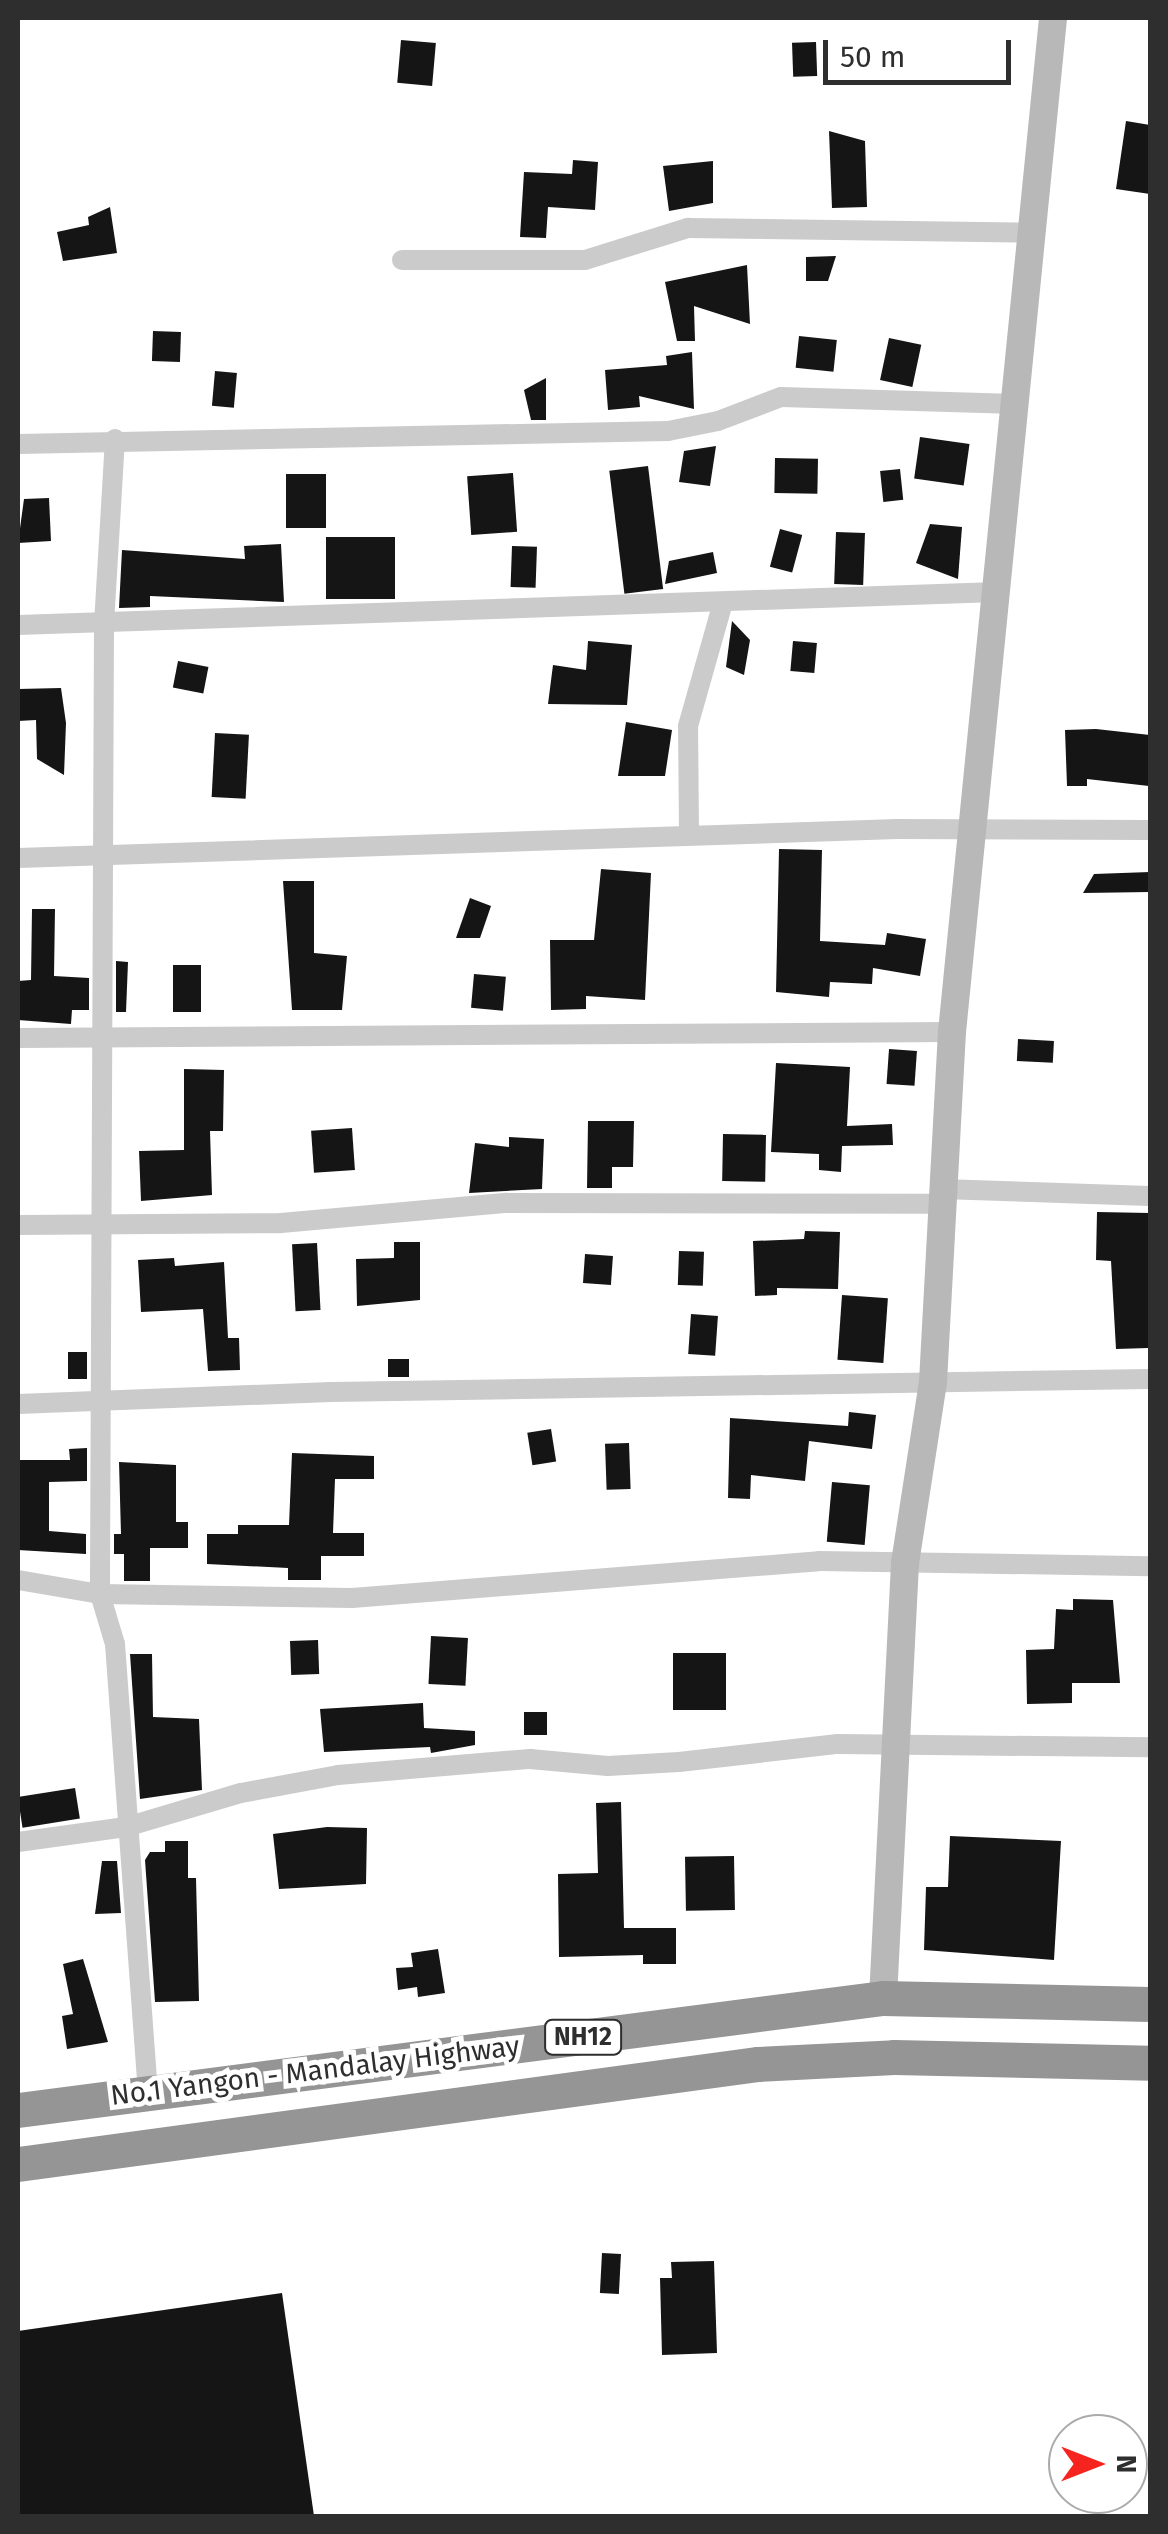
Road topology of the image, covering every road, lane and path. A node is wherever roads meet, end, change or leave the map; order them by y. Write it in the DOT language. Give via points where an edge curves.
graph roads {
  1 [pos="1054,18"];
  2 [pos="1033,233"];
  3 [pos="402,260"];
  4 [pos="1016,404"];
  5 [pos="115,439"];
  6 [pos="18,444"];
  7 [pos="997,592"];
  8 [pos="723,602"];
  9 [pos="104,623"];
  10 [pos="18,625"];
  11 [pos="1150,830"];
  12 [pos="973,832"];
  13 [pos="690,834"];
  14 [pos="101,852"];
  15 [pos="18,858"];
  16 [pos="952,1032"];
  17 [pos="99,1035"];
  18 [pos="18,1038"];
  19 [pos="940,1196"];
  20 [pos="1150,1196"];
  21 [pos="100,1224"];
  22 [pos="18,1225"];
  23 [pos="1150,1380"];
  24 [pos="932,1382"];
  25 [pos="98,1402"];
  26 [pos="18,1404"];
  27 [pos="905,1563"];
  28 [pos="1150,1566"];
  29 [pos="18,1580"];
  30 [pos="100,1594"];
  31 [pos="895,1744"];
  32 [pos="1150,1747"];
  33 [pos="126,1828"];
  34 [pos="18,1842"];
  35 [pos="883,1998"];
  36 [pos="1150,2004"];
  37 [pos="1150,2063"];
  38 [pos="148,2093"];
  39 [pos="18,2110"];
  40 [pos="18,2164"];
  1 -- 2 [label="street"];
  2 -- 3 [label="street" via="688,228 586,260"];
  2 -- 4 [label="street"];
  4 -- 5 [label="street" via="780,397 718,422 668,431"];
  4 -- 7 [label="street"];
  5 -- 6 [label="street"];
  5 -- 9 [label="street"];
  7 -- 8 [label="street"];
  7 -- 12 [label="street"];
  8 -- 9 [label="street"];
  8 -- 13 [label="street" via="688,726"];
  9 -- 10 [label="street"];
  9 -- 14 [label="street"];
  11 -- 12 [label="street"];
  12 -- 13 [label="street"];
  12 -- 16 [label="street"];
  13 -- 14 [label="street" via="258,853"];
  14 -- 15 [label="street"];
  14 -- 17 [label="street"];
  16 -- 17 [label="street"];
  16 -- 19 [label="street"];
  17 -- 18 [label="street"];
  17 -- 21 [label="street"];
  19 -- 20 [label="street"];
  19 -- 21 [label="street" via="507,1203 280,1222"];
  19 -- 24 [label="street"];
  21 -- 22 [label="street"];
  21 -- 25 [label="street"];
  23 -- 24 [label="street"];
  24 -- 25 [label="street"];
  24 -- 27 [label="street"];
  25 -- 26 [label="street"];
  25 -- 30 [label="street"];
  27 -- 28 [label="street"];
  27 -- 30 [label="street" via="819,1561 352,1598"];
  27 -- 31 [label="street"];
  29 -- 30 [label="street"];
  30 -- 33 [label="street" via="115,1644"];
  31 -- 32 [label="street"];
  31 -- 33 [label="street" via="784,1747 680,1762 530,1760 338,1775 241,1793"];
  31 -- 35 [label="street"];
  33 -- 34 [label="street"];
  33 -- 38 [label="street"];
  35 -- 36 [label="highway, No.1 Yangon - Mandalay Highway / NH12"];
  35 -- 38 [label="highway, No.1 Yangon - Mandalay Highway / NH12"];
  37 -- 40 [label="highway, No.1 Yangon - Mandalay Highway / NH12" via="894,2057 758,2064"];
  38 -- 39 [label="highway, No.1 Yangon - Mandalay Highway / NH12"];
}
